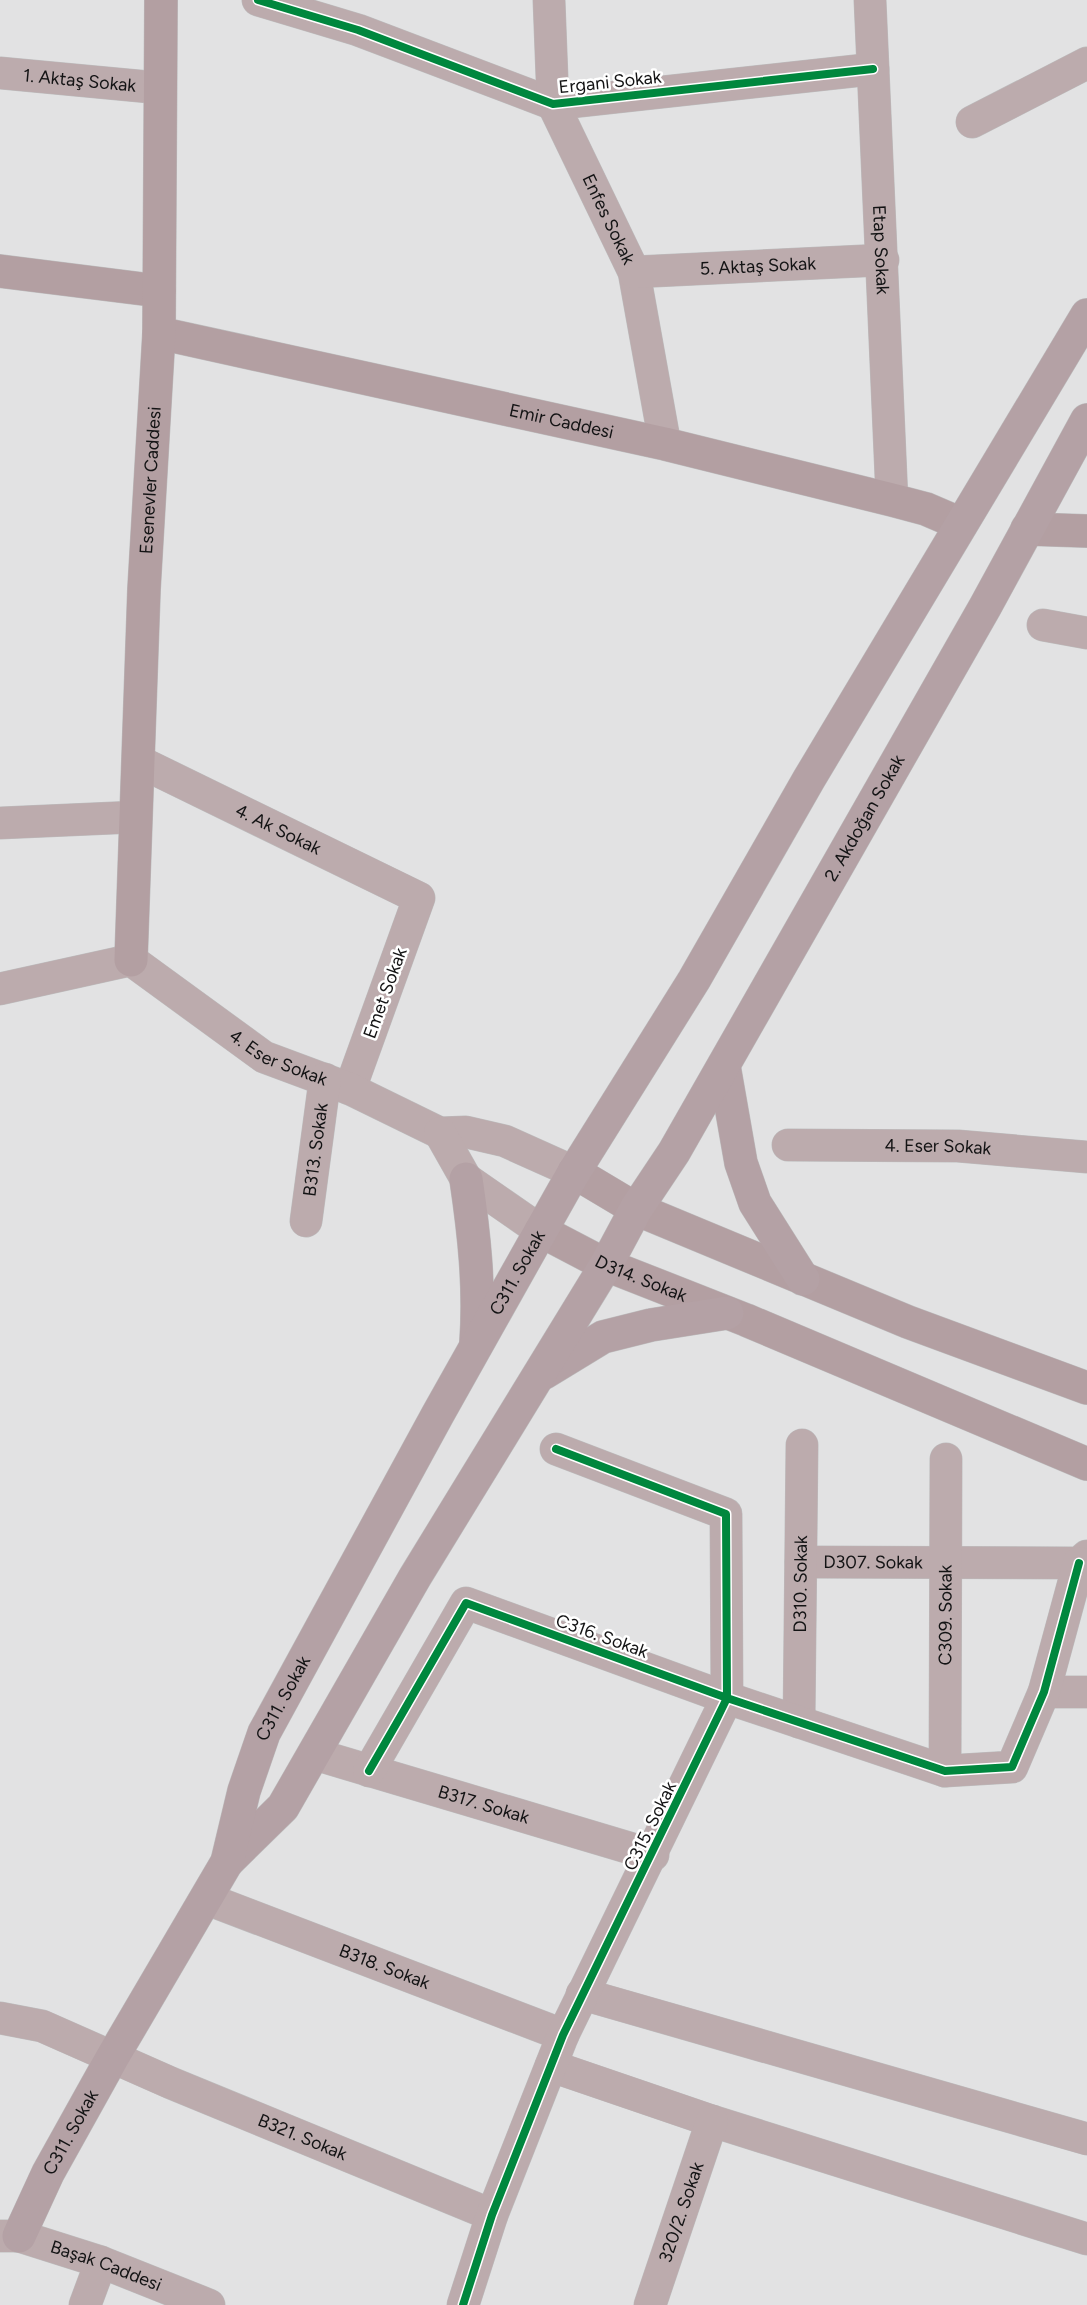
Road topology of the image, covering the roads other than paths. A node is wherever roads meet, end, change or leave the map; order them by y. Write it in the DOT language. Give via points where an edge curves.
graph roads {
  1 [pos="161,0"];
  2 [pos="258,0"];
  3 [pos="549,0"];
  4 [pos="870,0"];
  5 [pos="1087,63"];
  6 [pos="873,69"];
  7 [pos="0,74"];
  8 [pos="160,88"];
  9 [pos="553,104"];
  10 [pos="972,122"];
  11 [pos="883,260"];
  12 [pos="0,271"];
  13 [pos="634,272"];
  14 [pos="159,291"];
  15 [pos="1087,315"];
  16 [pos="159,333"];
  17 [pos="1087,420"];
  18 [pos="665,444"];
  19 [pos="892,500"];
  20 [pos="961,524"];
  21 [pos="1027,529"];
  22 [pos="1087,531"];
  23 [pos="1042,625"];
  24 [pos="1087,633"];
  25 [pos="138,761"];
  26 [pos="136,817"];
  27 [pos="0,823"];
  28 [pos="419,898"];
  29 [pos="131,960"];
  30 [pos="0,989"];
  31 [pos="724,1066"];
  32 [pos="338,1084"];
  33 [pos="440,1133"];
  34 [pos="788,1145"];
  35 [pos="1087,1157"];
  36 [pos="574,1172"];
  37 [pos="466,1179"];
  38 [pos="636,1209"];
  39 [pos="306,1221"];
  40 [pos="541,1231"];
  41 [pos="606,1265"];
  42 [pos="803,1278"];
  43 [pos="736,1316"];
  44 [pos="475,1347"];
  45 [pos="540,1375"];
  46 [pos="1087,1388"];
  47 [pos="802,1445"];
  48 [pos="556,1449"];
  49 [pos="946,1459"];
  50 [pos="1087,1464"];
  51 [pos="1083,1559"];
  52 [pos="801,1562"];
  53 [pos="947,1563"];
  54 [pos="1044,1692"];
  55 [pos="1087,1692"];
  56 [pos="727,1698"];
  57 [pos="799,1722"];
  58 [pos="314,1754"];
  59 [pos="369,1771"];
  60 [pos="945,1771"];
  61 [pos="653,1855"];
  62 [pos="227,1863"];
  63 [pos="207,1899"];
  64 [pos="582,1994"];
  65 [pos="0,2018"];
  66 [pos="563,2035"];
  67 [pos="111,2058"];
  68 [pos="551,2066"];
  69 [pos="712,2121"];
  70 [pos="1087,2139"];
  71 [pos="492,2215"];
  72 [pos="10,2236"];
  73 [pos="1087,2239"];
  74 [pos="101,2262"];
  75 [pos="85,2305"];
  76 [pos="210,2305"];
  77 [pos="463,2305"];
  78 [pos="651,2305"];
  1 -- 8 [label="main road, Esenevler Caddesi"];
  2 -- 9 [label="street, Ergani Sokak" via="358,30"];
  3 -- 9 [label="street, Enfes Sokak"];
  4 -- 6 [label="street, Etap Sokak"];
  5 -- 10 [label="street"];
  6 -- 9 [label="street, Ergani Sokak"];
  6 -- 11 [label="street, Etap Sokak"];
  7 -- 8 [label="street, 1. Aktaş Sokak"];
  8 -- 14 [label="main road, Esenevler Caddesi"];
  9 -- 13 [label="street, Enfes Sokak"];
  11 -- 13 [label="street, 5. Aktaş Sokak"];
  11 -- 19 [label="street, Etap Sokak"];
  12 -- 14 [label="main road"];
  13 -- 18 [label="street, Enfes Sokak"];
  14 -- 16 [label="main road, Esenevler Caddesi"];
  15 -- 20 [label="main road, C311. Sokak"];
  16 -- 18 [label="main road, Emir Caddesi"];
  16 -- 25 [label="main road, Esenevler Caddesi"];
  17 -- 21 [label="main road, 2. Akdoğan Sokak"];
  18 -- 19 [label="main road, Emir Caddesi"];
  19 -- 20 [label="main road, Emir Caddesi"];
  20 -- 36 [label="main road, C311. Sokak" via="694,980"];
  21 -- 22 [label="main road"];
  21 -- 31 [label="main road, 2. Akdoğan Sokak"];
  23 -- 24 [label="street"];
  25 -- 26 [label="main road, Esenevler Caddesi"];
  25 -- 28 [label="street, 4. Ak Sokak"];
  26 -- 27 [label="street"];
  26 -- 29 [label="main road, Esenevler Caddesi"];
  28 -- 32 [label="street, Emet Sokak"];
  29 -- 30 [label="street"];
  29 -- 32 [label="street, 4. Eser Sokak" via="264,1057"];
  31 -- 38 [label="main road, 2. Akdoğan Sokak"];
  31 -- 42 [label="main road" via="741,1163 755,1203"];
  32 -- 33 [label="street, 4. Eser Sokak"];
  32 -- 39 [label="street, B313. Sokak"];
  33 -- 36 [label="street, 4. Eser Sokak" via="466,1132 505,1141"];
  33 -- 37 [label="street"];
  34 -- 35 [label="street, 4. Eser Sokak" via="958,1146"];
  36 -- 38 [label="main road"];
  36 -- 40 [label="main road, C311. Sokak"];
  37 -- 40 [label="street"];
  37 -- 44 [label="main road" via="479,1308"];
  38 -- 41 [label="main road, 2. Akdoğan Sokak"];
  38 -- 42 [label="main road"];
  40 -- 41 [label="main road, D314. Sokak"];
  40 -- 44 [label="main road, C311. Sokak"];
  41 -- 43 [label="main road, D314. Sokak"];
  41 -- 45 [label="main road, 2. Akdoğan Sokak"];
  42 -- 46 [label="main road" via="908,1322"];
  43 -- 45 [label="main road" via="651,1325 603,1337"];
  43 -- 50 [label="main road, D314. Sokak"];
  44 -- 62 [label="main road, C311. Sokak" via="264,1733 244,1791"];
  45 -- 58 [label="main road, 2. Akdoğan Sokak" via="415,1577"];
  47 -- 52 [label="street, D310. Sokak"];
  48 -- 56 [label="street, C315. Sokak" via="726,1514"];
  49 -- 53 [label="street, C309. Sokak"];
  51 -- 53 [label="street, D307. Sokak"];
  51 -- 54 [label="street"];
  52 -- 53 [label="street, D307. Sokak"];
  52 -- 57 [label="street, D310. Sokak"];
  53 -- 60 [label="street, C309. Sokak"];
  54 -- 55 [label="street"];
  54 -- 60 [label="street" via="1012,1767"];
  56 -- 57 [label="street, C316. Sokak"];
  56 -- 59 [label="street, C316. Sokak" via="466,1603"];
  56 -- 61 [label="street, C315. Sokak"];
  57 -- 60 [label="street, C316. Sokak"];
  58 -- 59 [label="street, B317. Sokak"];
  58 -- 62 [label="main road, 2. Akdoğan Sokak" via="283,1807"];
  59 -- 61 [label="street, B317. Sokak"];
  61 -- 64 [label="street, C315. Sokak"];
  62 -- 63 [label="main road, C311. Sokak"];
  63 -- 66 [label="street, B318. Sokak"];
  63 -- 67 [label="main road, C311. Sokak"];
  64 -- 66 [label="street, C315. Sokak"];
  64 -- 70 [label="street"];
  65 -- 67 [label="street, B321. Sokak" via="42,2026"];
  66 -- 68 [label="street, C315. Sokak"];
  67 -- 71 [label="street, B321. Sokak"];
  67 -- 72 [label="main road, C311. Sokak"];
  68 -- 69 [label="street"];
  68 -- 71 [label="street, C315. Sokak"];
  69 -- 73 [label="street"];
  69 -- 78 [label="street, 320/2. Sokak"];
  71 -- 77 [label="street, C315. Sokak"];
  72 -- 74 [label="street, Başak Caddesi"];
  74 -- 75 [label="street"];
  74 -- 76 [label="street, Başak Caddesi"];
}
